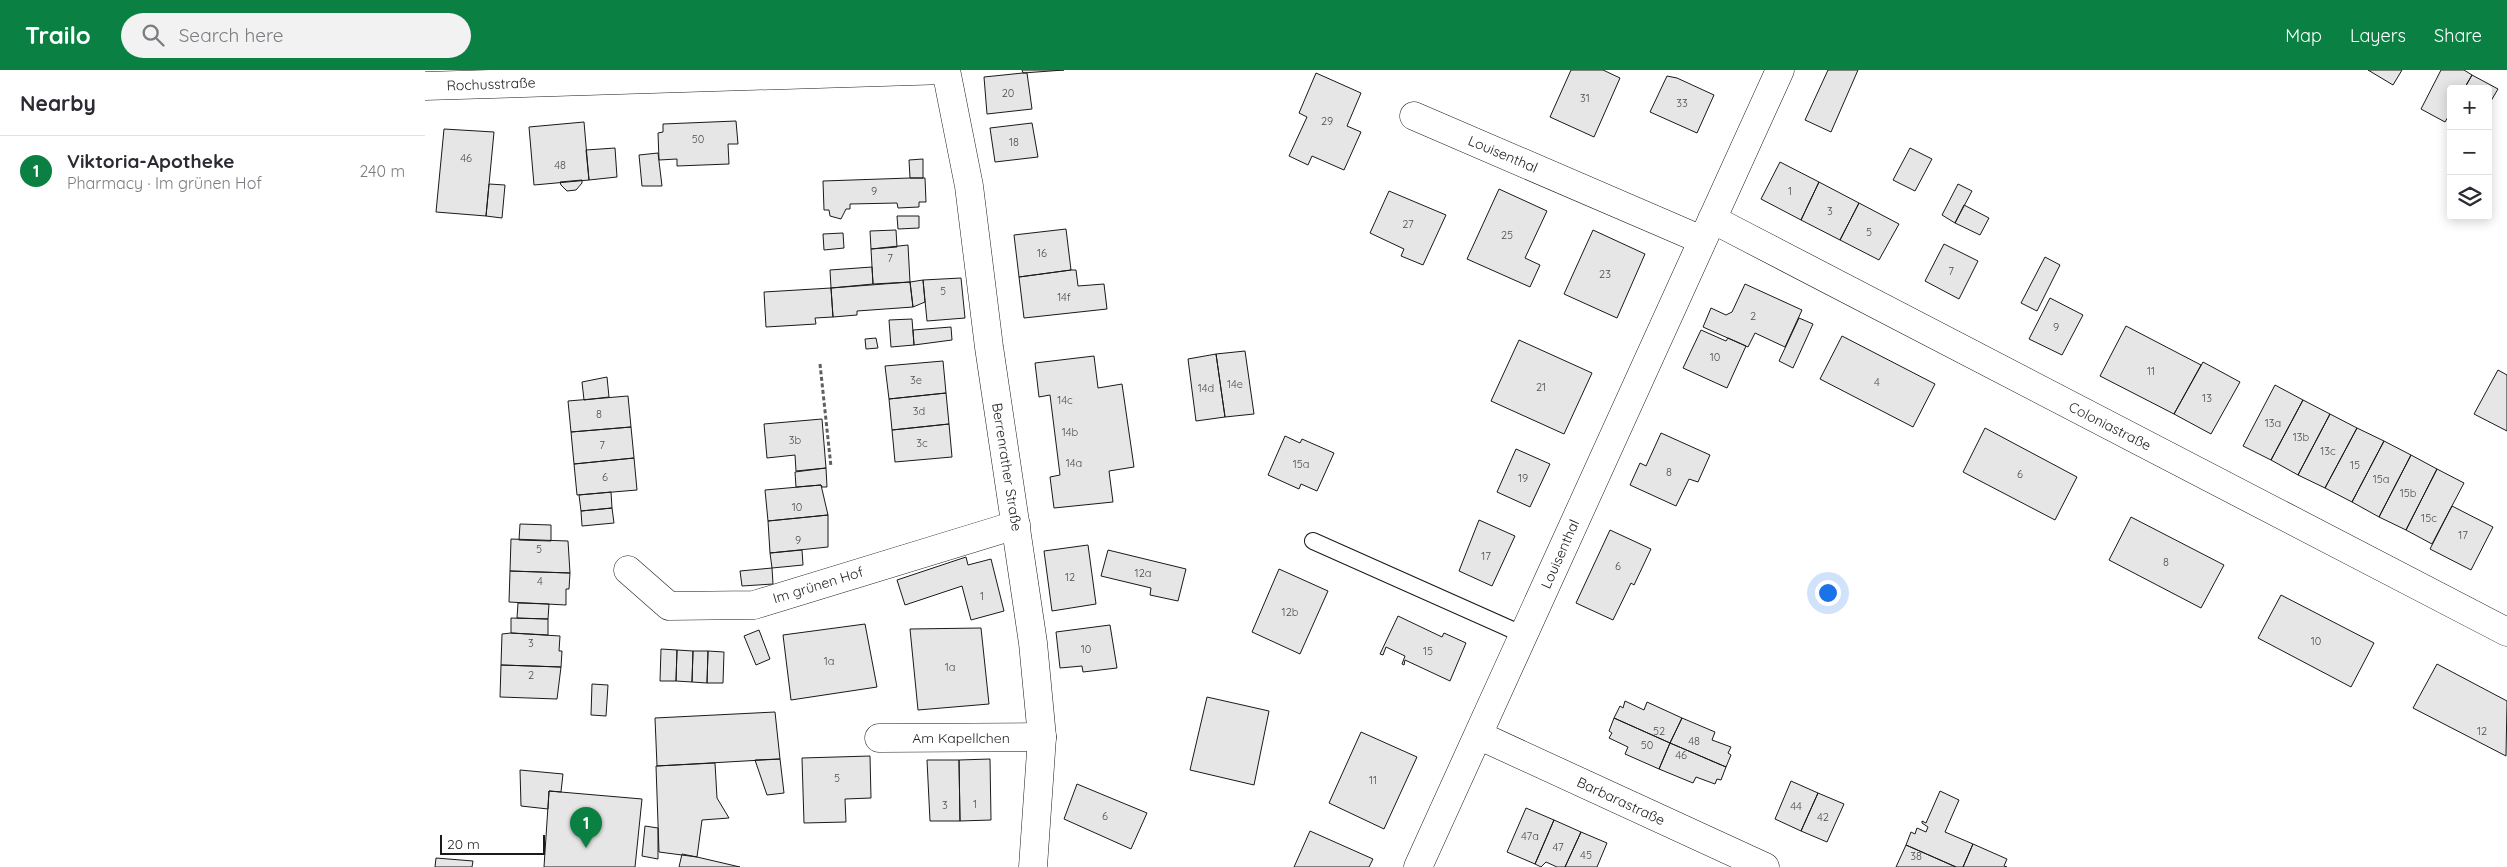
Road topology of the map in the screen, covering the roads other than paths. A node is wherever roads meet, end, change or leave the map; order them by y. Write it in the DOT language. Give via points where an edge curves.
graph roads {
  1 [pos="946,70"];
  2 [pos="1780,70"];
  3 [pos="425,86"];
  4 [pos="1414,116"];
  5 [pos="1707,230"];
  6 [pos="1016,525"];
  7 [pos="1313,541"];
  8 [pos="628,570"];
  9 [pos="2507,632"];
  10 [pos="1523,635"];
  11 [pos="1478,735"];
  12 [pos="1042,737"];
  13 [pos="879,738"];
  14 [pos="1033,867"];
  15 [pos="1418,867"];
  16 [pos="1765,867"];
  1 -- 3 [label="street, Rochusstraße"];
  1 -- 6 [label="street, Berrenrather Straße" via="969,186"];
  2 -- 5 [label="street, Louisenthal"];
  4 -- 5 [label="street, Louisenthal"];
  5 -- 9 [label="street, Coloniastraße"];
  5 -- 10 [label="street, Louisenthal"];
  6 -- 8 [label="street, Im grünen Hof" via="754,606 669,606"];
  6 -- 12 [label="street, Berrenrather Straße" via="1033,643"];
  7 -- 10 [label="lane"];
  10 -- 11 [label="street, Louisenthal"];
  11 -- 15 [label="street, Louisenthal"];
  11 -- 16 [label="street, Barbarastraße"];
  12 -- 13 [label="street, Am Kapellchen"];
  12 -- 14 [label="street, Berrenrather Straße"];
}
